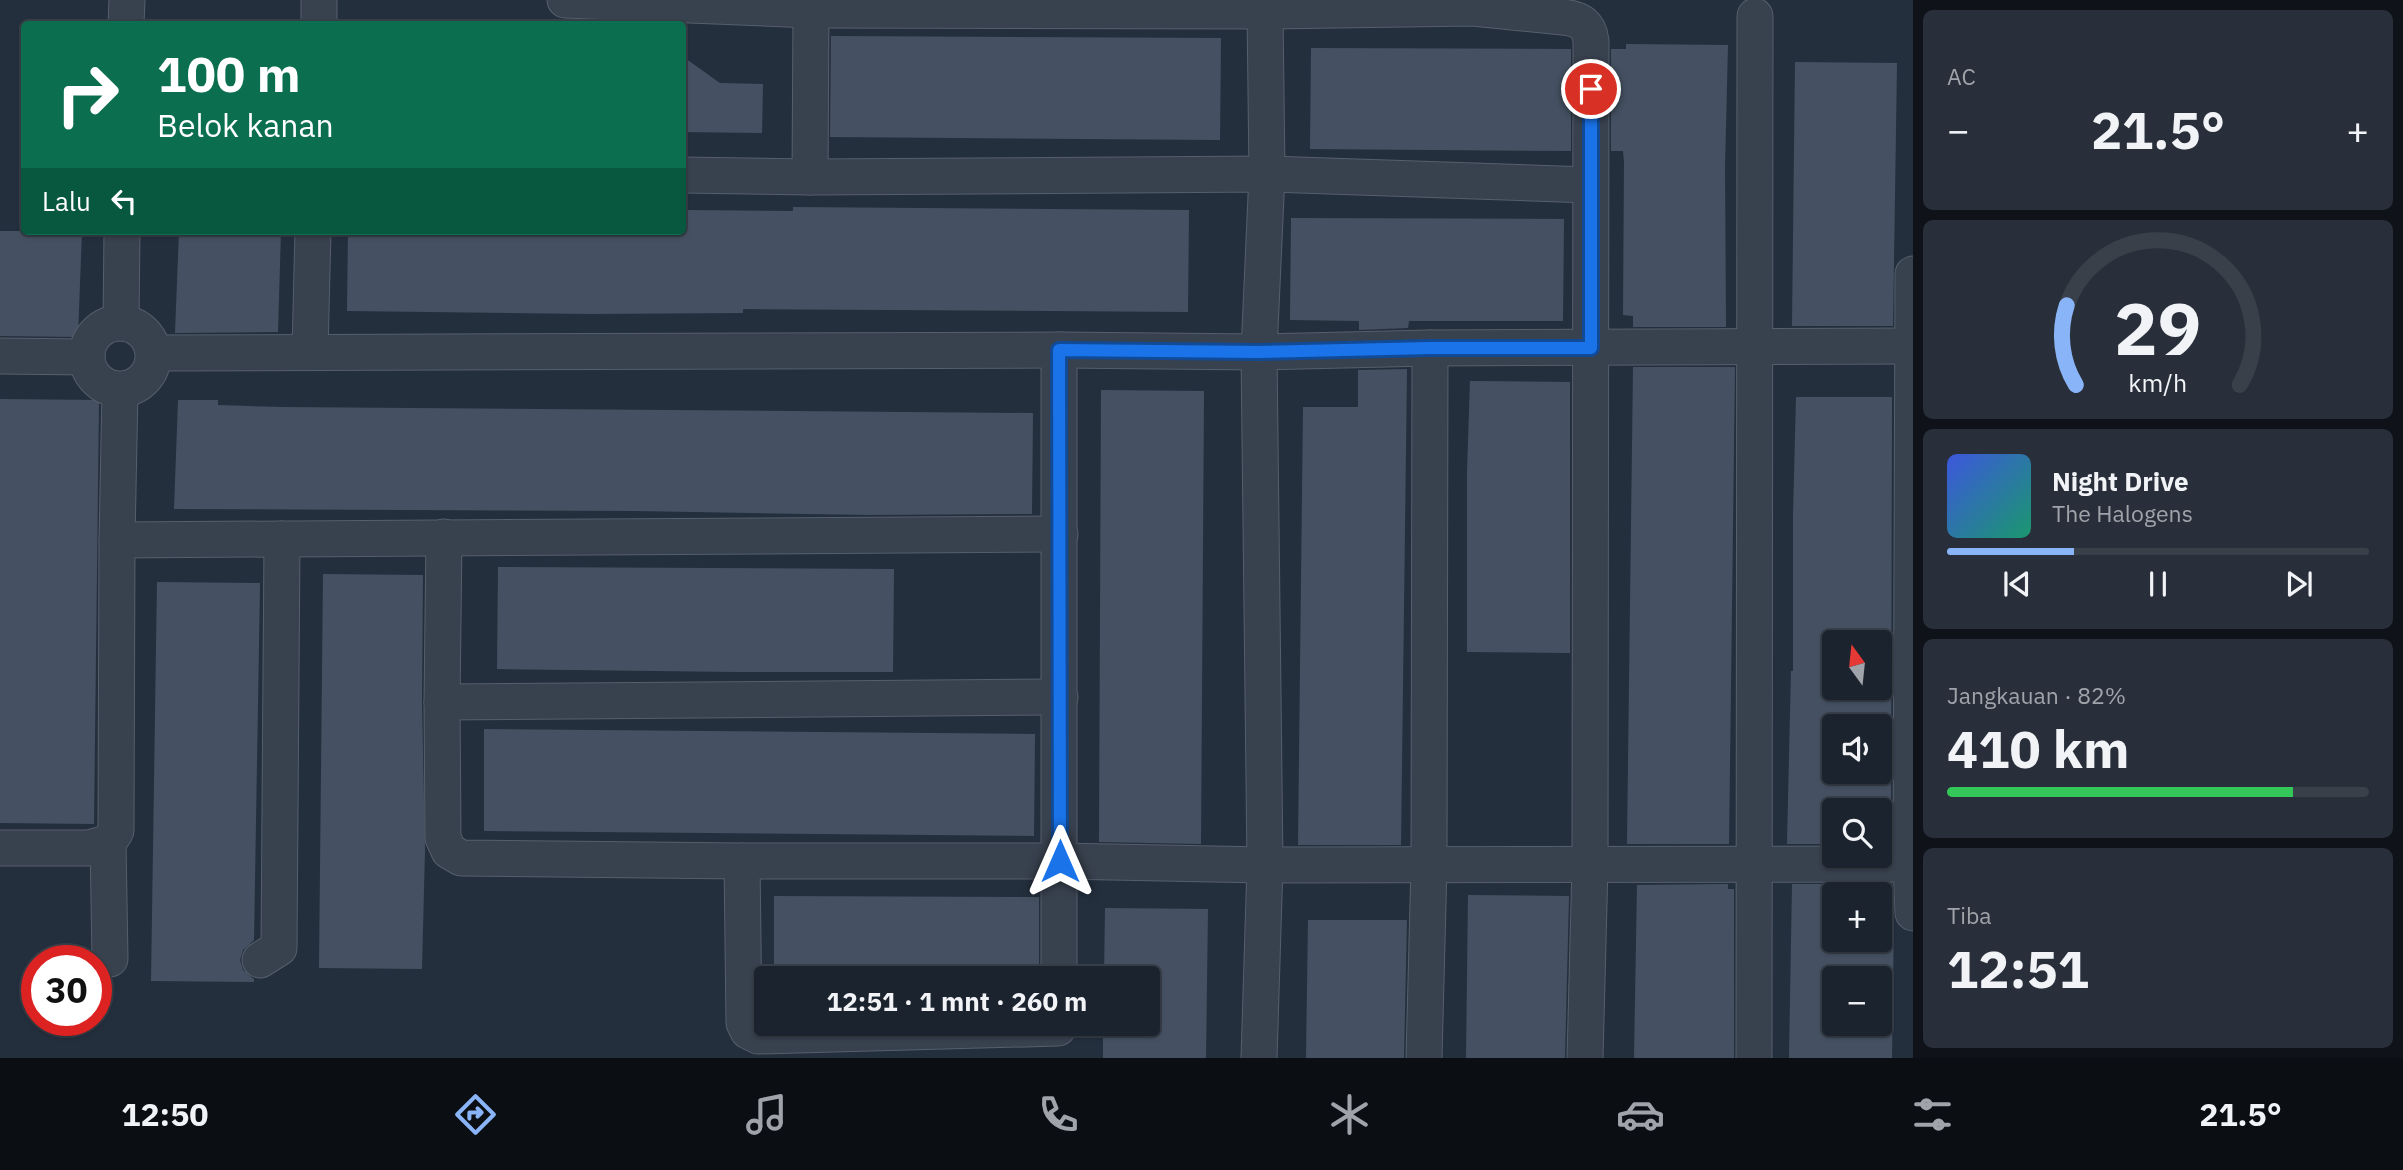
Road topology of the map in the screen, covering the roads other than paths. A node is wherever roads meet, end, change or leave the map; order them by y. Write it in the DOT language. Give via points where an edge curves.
graph roads {
  1 [pos="127,0"];
  2 [pos="319,0"];
  3 [pos="565,0"];
  4 [pos="791,6"];
  5 [pos="1265,11"];
  6 [pos="1755,16"];
  7 [pos="126,21"];
  8 [pos="319,21"];
  9 [pos="1267,174"];
  10 [pos="686,175"];
  11 [pos="810,177"];
  12 [pos="1590,185"];
  13 [pos="122,235"];
  14 [pos="313,235"];
  15 [pos="1913,274"];
  16 [pos="121,323"];
  17 [pos="1912,346"];
  18 [pos="1754,347"];
  19 [pos="1430,348"];
  20 [pos="1591,348"];
  21 [pos="1059,350"];
  22 [pos="310,352"];
  23 [pos="1259,352"];
  24 [pos="153,353"];
  25 [pos="0,356"];
  26 [pos="87,357"];
  27 [pos="120,390"];
  28 [pos="1060,534"];
  29 [pos="444,537"];
  30 [pos="282,539"];
  31 [pos="117,540"];
  32 [pos="1060,697"];
  33 [pos="442,702"];
  34 [pos="108,843"];
  35 [pos="0,848"];
  36 [pos="742,861"];
  37 [pos="1060,861"];
  38 [pos="1912,864"];
  39 [pos="1265,865"];
  40 [pos="1429,865"];
  41 [pos="1590,865"];
  42 [pos="1753,865"];
  43 [pos="1913,913"];
  44 [pos="110,945"];
  45 [pos="260,960"];
  46 [pos="1059,966"];
  47 [pos="1057,1037"];
  48 [pos="1259,1058"];
  49 [pos="1424,1058"];
  50 [pos="1585,1058"];
  51 [pos="1754,1058"];
  1 -- 7 [label="street"];
  2 -- 8 [label="street"];
  3 -- 4 [label="street"];
  4 -- 5 [label="street"];
  4 -- 11 [label="street"];
  5 -- 9 [label="street"];
  5 -- 12 [label="street" via="1473,8 1583,23 1591,41"];
  6 -- 18 [label="street"];
  9 -- 11 [label="street"];
  9 -- 12 [label="street"];
  9 -- 23 [label="street"];
  10 -- 11 [label="street"];
  12 -- 20 [label="street"];
  13 -- 16 [label="street"];
  14 -- 22 [label="street"];
  15 -- 17 [label="street"];
  16 -- 24 [label="street" via="143,332"];
  16 -- 26 [label="street" via="97,333"];
  17 -- 18 [label="street"];
  17 -- 38 [label="street"];
  18 -- 20 [label="street"];
  18 -- 42 [label="street"];
  19 -- 20 [label="street"];
  19 -- 23 [label="street"];
  19 -- 40 [label="street"];
  20 -- 41 [label="street"];
  21 -- 22 [label="street"];
  21 -- 23 [label="street"];
  21 -- 28 [label="street"];
  22 -- 24 [label="street"];
  23 -- 39 [label="street"];
  24 -- 27 [label="street" via="152,368 144,379"];
  25 -- 26 [label="street"];
  26 -- 27 [label="street" via="96,380"];
  27 -- 31 [label="street"];
  28 -- 29 [label="street"];
  28 -- 32 [label="street"];
  29 -- 30 [label="street"];
  29 -- 33 [label="street"];
  30 -- 31 [label="street"];
  30 -- 45 [label="street" via="279,948"];
  31 -- 34 [label="street" via="116,831"];
  32 -- 33 [label="street"];
  32 -- 37 [label="street"];
  33 -- 36 [label="street" via="443,838 449,851 461,858"];
  34 -- 35 [label="street" via="89,848"];
  34 -- 44 [label="street"];
  36 -- 37 [label="street"];
  36 -- 47 [label="street" via="744,1023 748,1031 758,1036"];
  37 -- 39 [label="street"];
  37 -- 46 [label="street"];
  38 -- 42 [label="street"];
  38 -- 43 [label="street"];
  39 -- 40 [label="street"];
  39 -- 48 [label="street"];
  40 -- 41 [label="street"];
  40 -- 49 [label="street"];
  41 -- 42 [label="street"];
  41 -- 50 [label="street"];
  42 -- 51 [label="street"];
}
